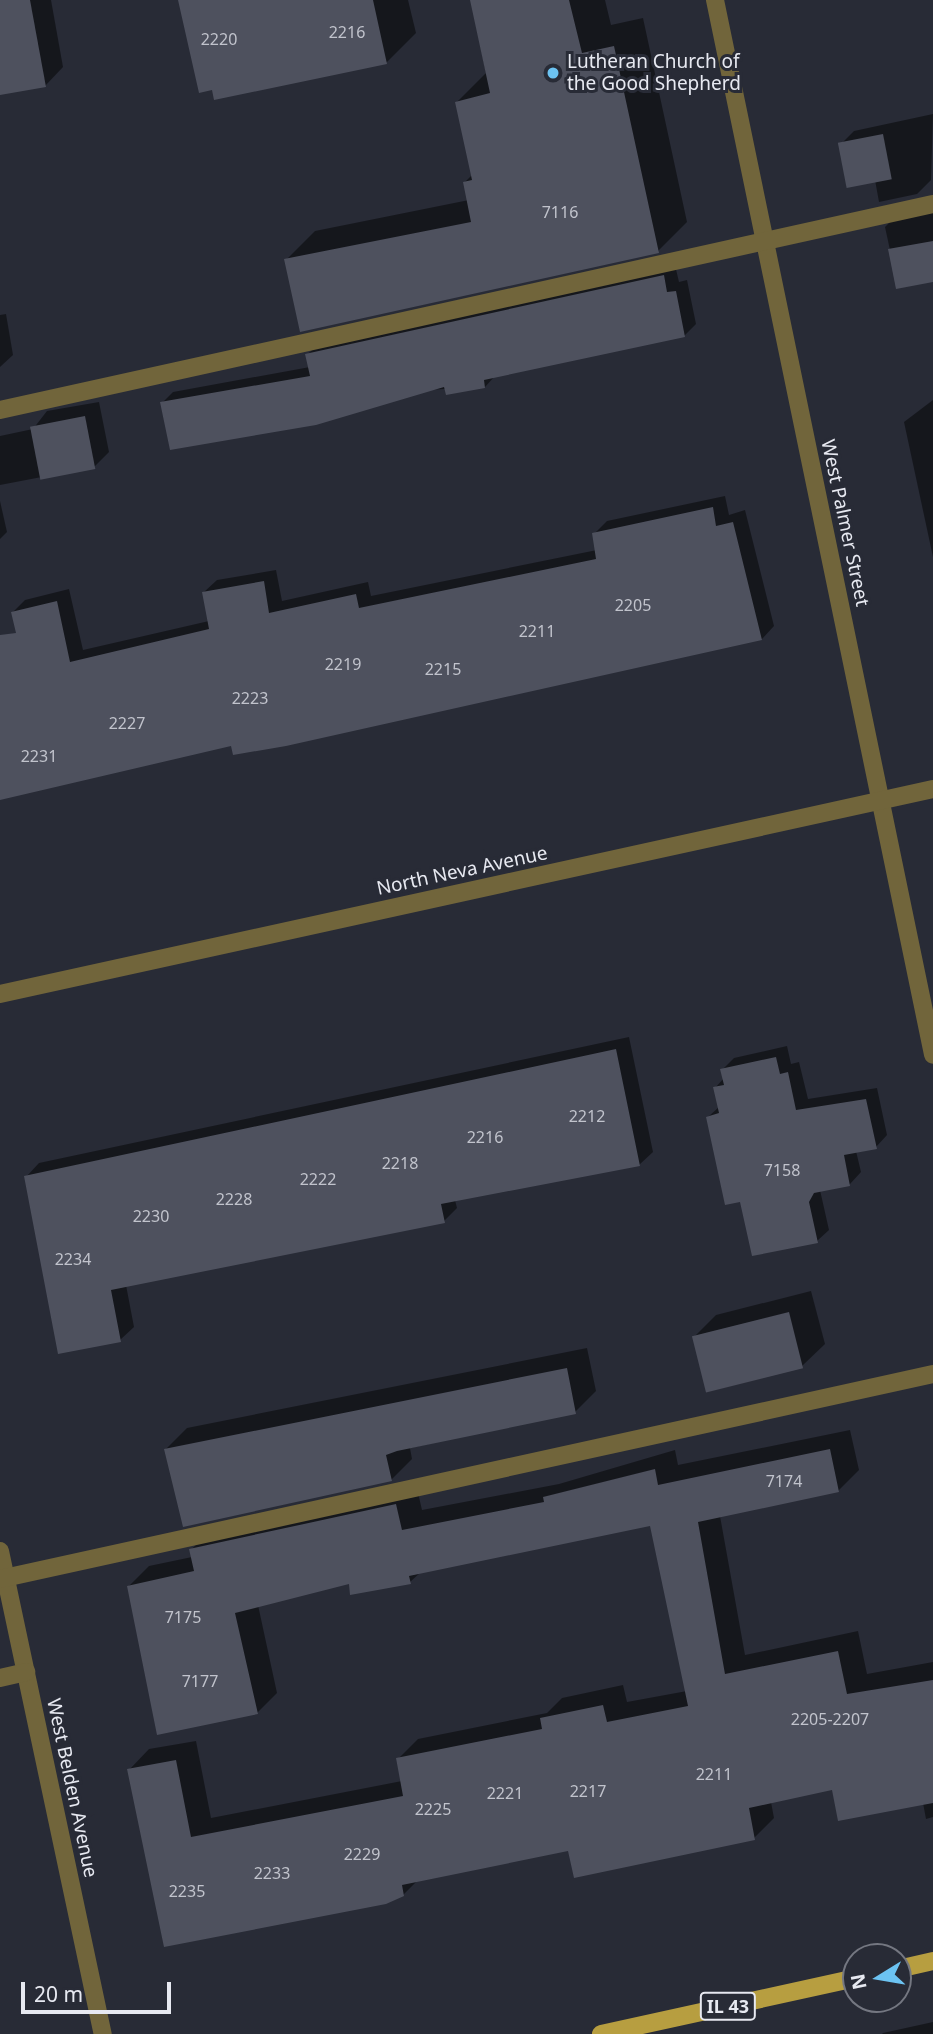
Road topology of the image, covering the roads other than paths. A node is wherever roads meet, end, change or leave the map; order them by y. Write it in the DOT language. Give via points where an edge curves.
graph roads {
  1 [pos="715,0"];
  2 [pos="933,204"];
  3 [pos="765,242"];
  4 [pos="0,410"];
  5 [pos="933,789"];
  6 [pos="881,801"];
  7 [pos="0,994"];
  8 [pos="933,1055"];
  9 [pos="933,1374"];
  10 [pos="0,1551"];
  11 [pos="3,1578"];
  12 [pos="26,1672"];
  13 [pos="0,1678"];
  14 [pos="933,1961"];
  15 [pos="912,1966"];
  16 [pos="842,1981"];
  17 [pos="103,2034"];
  18 [pos="601,2034"];
  1 -- 3 [label="street, West Palmer Street"];
  2 -- 3 [label="street"];
  3 -- 4 [label="street"];
  3 -- 6 [label="street, West Palmer Street"];
  5 -- 6 [label="street, North Neva Avenue"];
  6 -- 7 [label="street, North Neva Avenue"];
  6 -- 8 [label="street, West Palmer Street"];
  9 -- 11 [label="street"];
  10 -- 11 [label="street, West Belden Avenue"];
  11 -- 12 [label="street, West Belden Avenue"];
  12 -- 13 [label="street"];
  12 -- 17 [label="street, West Belden Avenue"];
  14 -- 15 [label="main road"];
  16 -- 18 [label="main road, IL 43"];
}
